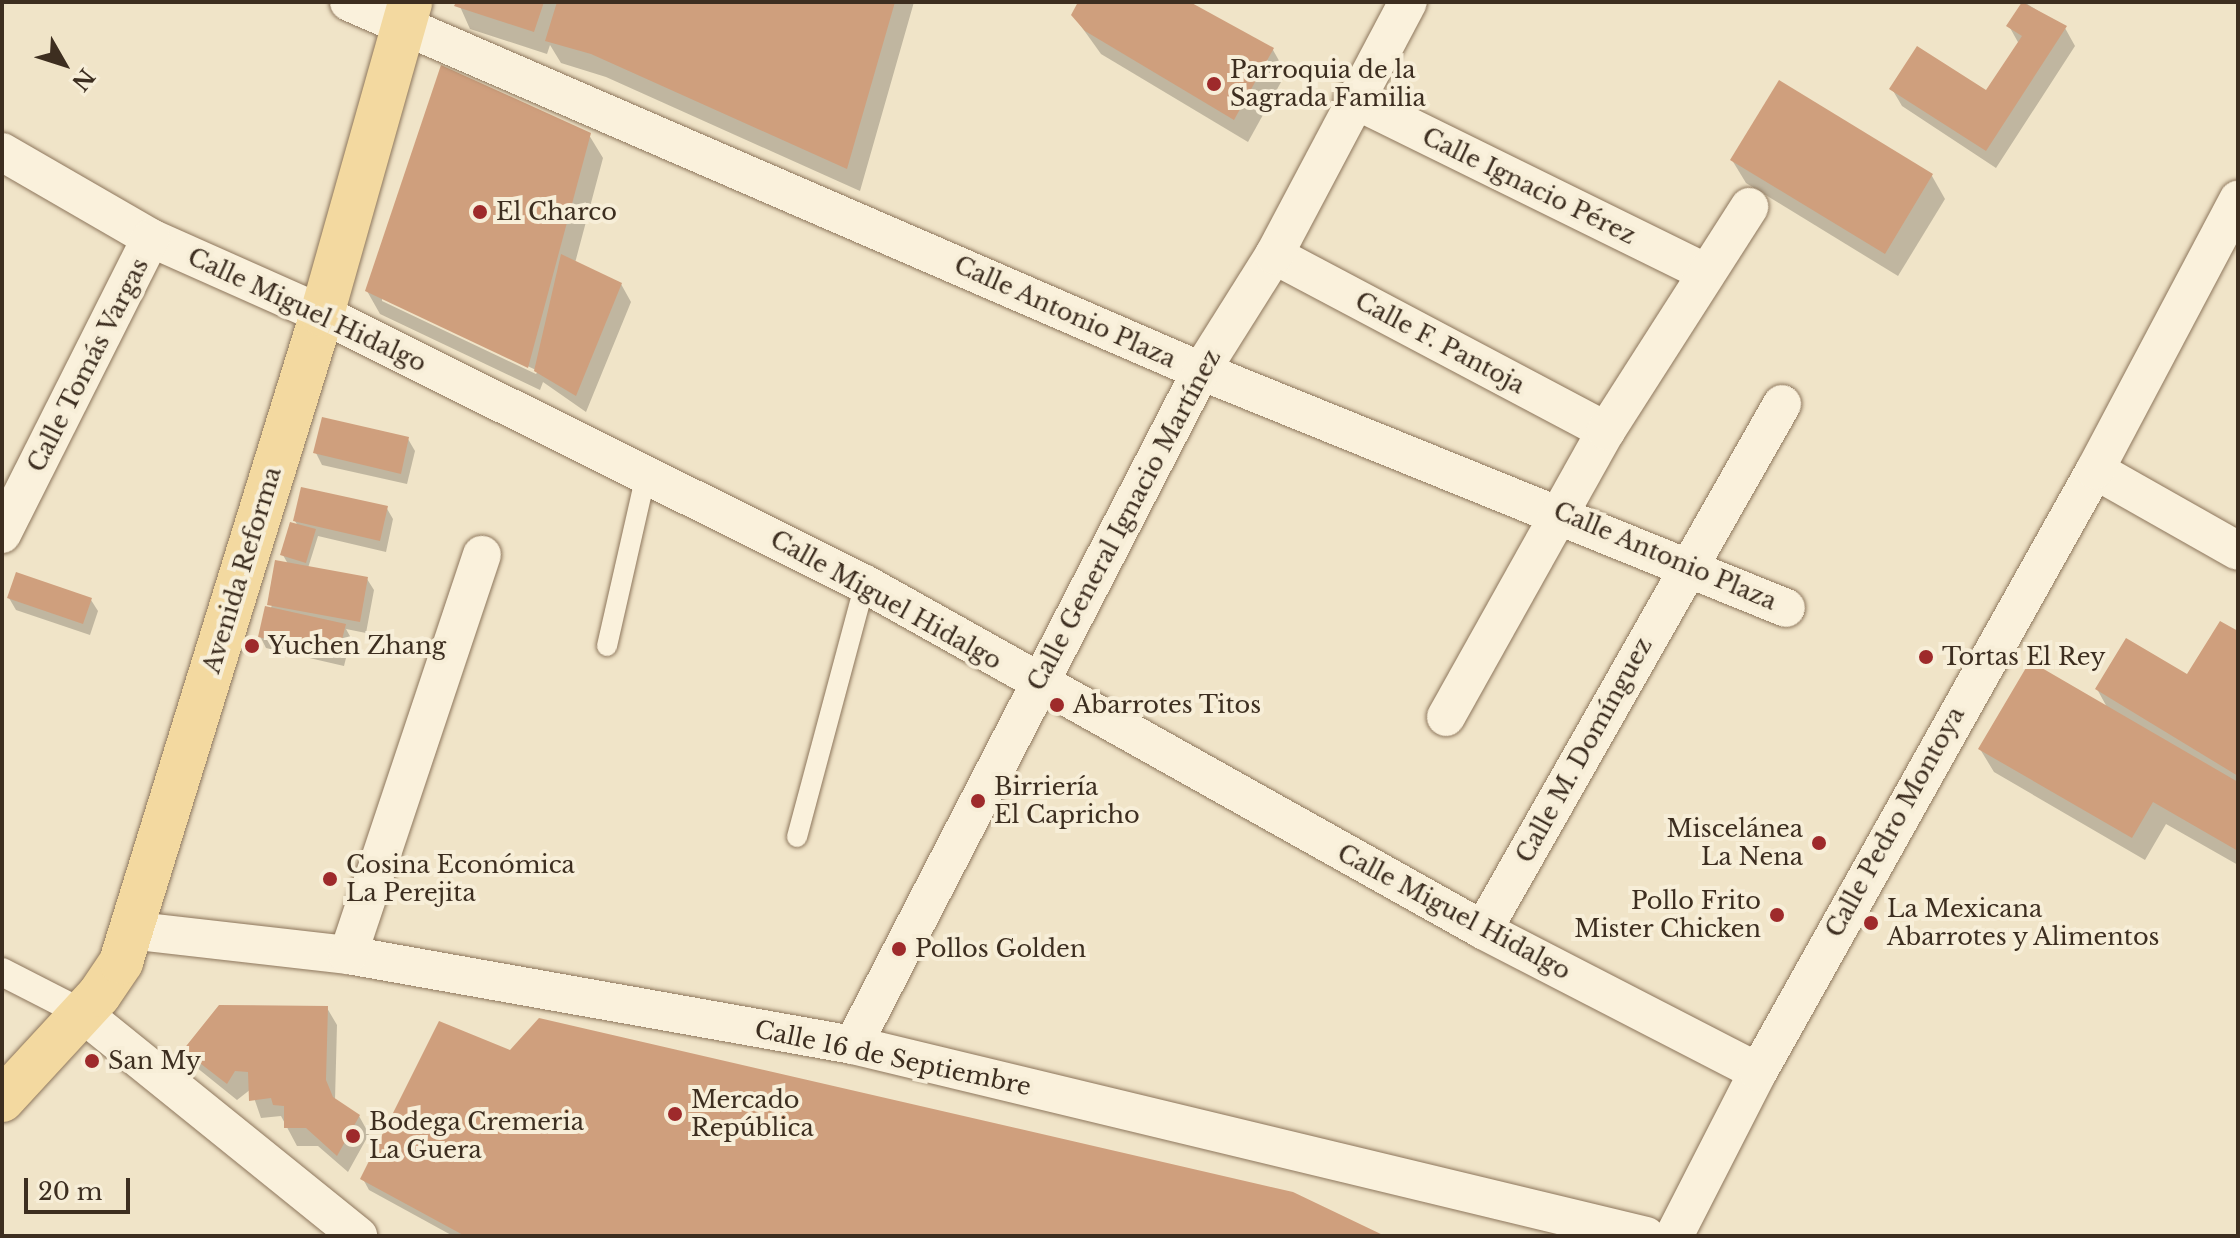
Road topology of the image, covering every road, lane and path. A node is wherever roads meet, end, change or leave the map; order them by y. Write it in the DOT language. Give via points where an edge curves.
graph roads {
  1 [pos="349,2"];
  2 [pos="1408,2"];
  3 [pos="407,13"];
  4 [pos="1353,99"];
  5 [pos="2,152"];
  6 [pos="2238,200"];
  7 [pos="1749,207"];
  8 [pos="151,238"];
  9 [pos="1274,255"];
  10 [pos="1705,272"];
  11 [pos="322,314"];
  12 [pos="1201,371"];
  13 [pos="1782,404"];
  14 [pos="1606,431"];
  15 [pos="2095,470"];
  16 [pos="646,475"];
  17 [pos="1561,513"];
  18 [pos="2,534"];
  19 [pos="2238,551"];
  20 [pos="482,555"];
  21 [pos="1685,570"];
  22 [pos="865,584"];
  23 [pos="1786,608"];
  24 [pos="607,646"];
  25 [pos="1037,683"];
  26 [pos="1446,717"];
  27 [pos="797,837"];
  28 [pos="129,930"];
  29 [pos="1483,930"];
  30 [pos="348,955"];
  31 [pos="2,972"];
  32 [pos="82,1013"];
  33 [pos="853,1045"];
  34 [pos="1758,1072"];
  35 [pos="2,1100"];
  36 [pos="358,1236"];
  37 [pos="1646,1236"];
  38 [pos="1674,1236"];
  1 -- 3 [label="street, Calle Antonio Plaza"];
  2 -- 4 [label="street, Calle General Ignacio Martínez"];
  3 -- 11 [label="main road, Avenida Reforma"];
  3 -- 12 [label="street, Calle Antonio Plaza"];
  4 -- 9 [label="street, Calle General Ignacio Martínez"];
  4 -- 10 [label="street, Calle Ignacio Pérez"];
  5 -- 8 [label="street, Calle Miguel Hidalgo"];
  6 -- 15 [label="street, Calle Pedro Montoya"];
  7 -- 10 [label="street"];
  8 -- 11 [label="street, Calle Miguel Hidalgo"];
  8 -- 18 [label="street, Calle Tomás Vargas"];
  9 -- 12 [label="street, Calle General Ignacio Martínez"];
  9 -- 14 [label="street, Calle F. Pantoja"];
  10 -- 14 [label="street"];
  11 -- 16 [label="street, Calle Miguel Hidalgo"];
  11 -- 28 [label="main road, Avenida Reforma"];
  12 -- 17 [label="street, Calle Antonio Plaza"];
  12 -- 25 [label="street, Calle General Ignacio Martínez"];
  13 -- 21 [label="street, Calle M. Domínguez"];
  14 -- 17 [label="street"];
  15 -- 19 [label="street"];
  15 -- 34 [label="street, Calle Pedro Montoya"];
  16 -- 22 [label="street, Calle Miguel Hidalgo"];
  16 -- 24 [label="lane"];
  17 -- 21 [label="street, Calle Antonio Plaza"];
  17 -- 26 [label="street"];
  20 -- 30 [label="street"];
  21 -- 23 [label="street, Calle Antonio Plaza"];
  21 -- 29 [label="street, Calle M. Domínguez"];
  22 -- 25 [label="street, Calle Miguel Hidalgo"];
  22 -- 27 [label="lane"];
  25 -- 29 [label="street, Calle Miguel Hidalgo"];
  25 -- 33 [label="street, Calle General Ignacio Martínez"];
  28 -- 30 [label="street, Calle 16 de Septiembre"];
  28 -- 32 [label="main road, Avenida Reforma" via="121,962"];
  29 -- 34 [label="street, Calle Miguel Hidalgo"];
  30 -- 33 [label="street, Calle 16 de Septiembre"];
  31 -- 32 [label="street"];
  32 -- 35 [label="main road, Avenida Reforma"];
  32 -- 36 [label="street"];
  33 -- 37 [label="street, Calle 16 de Septiembre"];
  34 -- 38 [label="street, Calle Pedro Montoya"];
}
